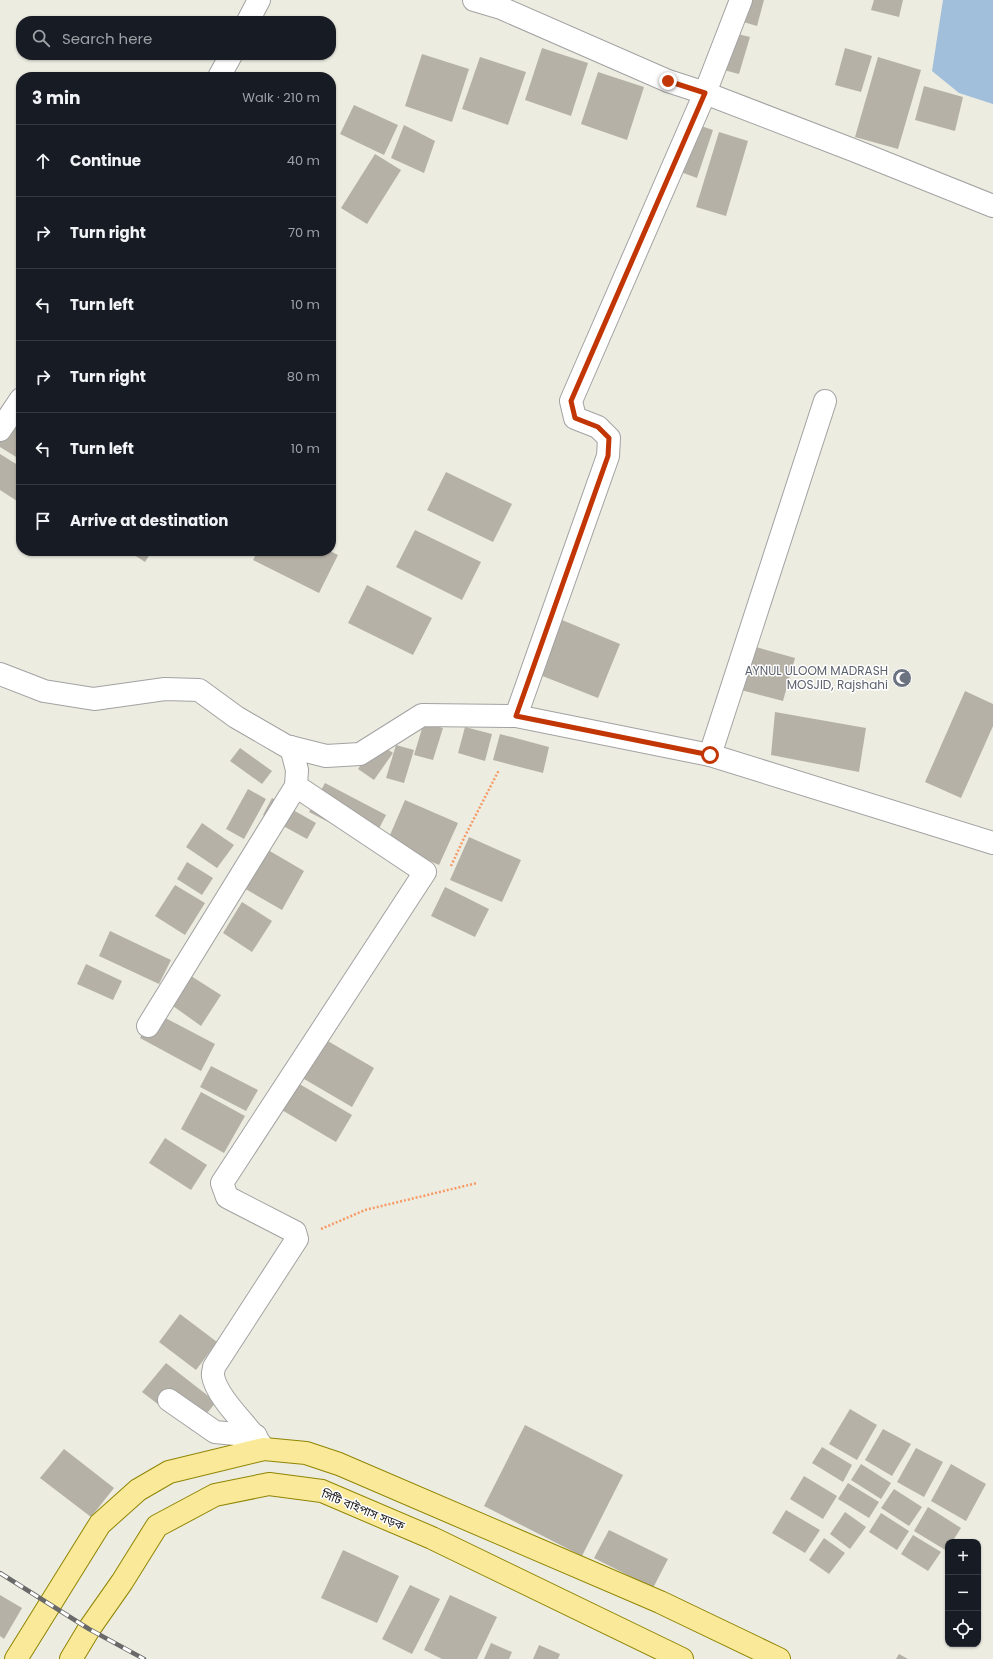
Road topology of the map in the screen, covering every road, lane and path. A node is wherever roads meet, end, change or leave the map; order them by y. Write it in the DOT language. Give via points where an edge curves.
graph roads {
  1 [pos="259,0"];
  2 [pos="474,0"];
  3 [pos="741,0"];
  4 [pos="504,4"];
  5 [pos="251,16"];
  6 [pos="228,60"];
  7 [pos="222,72"];
  8 [pos="705,93"];
  9 [pos="993,206"];
  10 [pos="825,401"];
  11 [pos="16,406"];
  12 [pos="0,430"];
  13 [pos="0,674"];
  14 [pos="516,716"];
  15 [pos="291,746"];
  16 [pos="710,755"];
  17 [pos="499,770"];
  18 [pos="296,786"];
  19 [pos="993,843"];
  20 [pos="425,872"];
  21 [pos="148,1026"];
  22 [pos="477,1183"];
  23 [pos="297,1239"];
  24 [pos="169,1400"];
  25 [pos="260,1443"];
  26 [pos="16,1659"];
  27 [pos="71,1659"];
  28 [pos="682,1659"];
  29 [pos="779,1659"];
  1 -- 5 [label="street"];
  2 -- 4 [label="street"];
  3 -- 8 [label="street"];
  4 -- 8 [label="street" via="668,81"];
  6 -- 7 [label="street"];
  8 -- 9 [label="street"];
  8 -- 14 [label="street" via="571,401 575,418 598,427 609,438 608,456"];
  10 -- 16 [label="street"];
  11 -- 12 [label="street"];
  13 -- 15 [label="street" via="44,691 94,699 165,689 199,690 236,717 286,746"];
  14 -- 15 [label="street" via="422,715 360,754 326,756"];
  14 -- 16 [label="street"];
  15 -- 18 [label="street" via="297,770"];
  16 -- 19 [label="street"];
  17 -- 20 [label="path" via="449,872 440,878"];
  18 -- 20 [label="street"];
  18 -- 21 [label="street"];
  20 -- 23 [label="street" via="222,1183 227,1197 295,1232"];
  22 -- 23 [label="path" via="365,1210"];
  23 -- 25 [label="street" via="214,1367 213,1375 219,1390"];
  24 -- 25 [label="street" via="215,1432"];
  25 -- 26 [label="main road" via="169,1472 138,1490 100,1524"];
  25 -- 29 [label="main road" via="306,1453 339,1464 660,1602"];
  27 -- 28 [label="main road, সিটি বাইপাস সড়ক" via="156,1526 215,1495 270,1484 322,1491 432,1538"];
}
